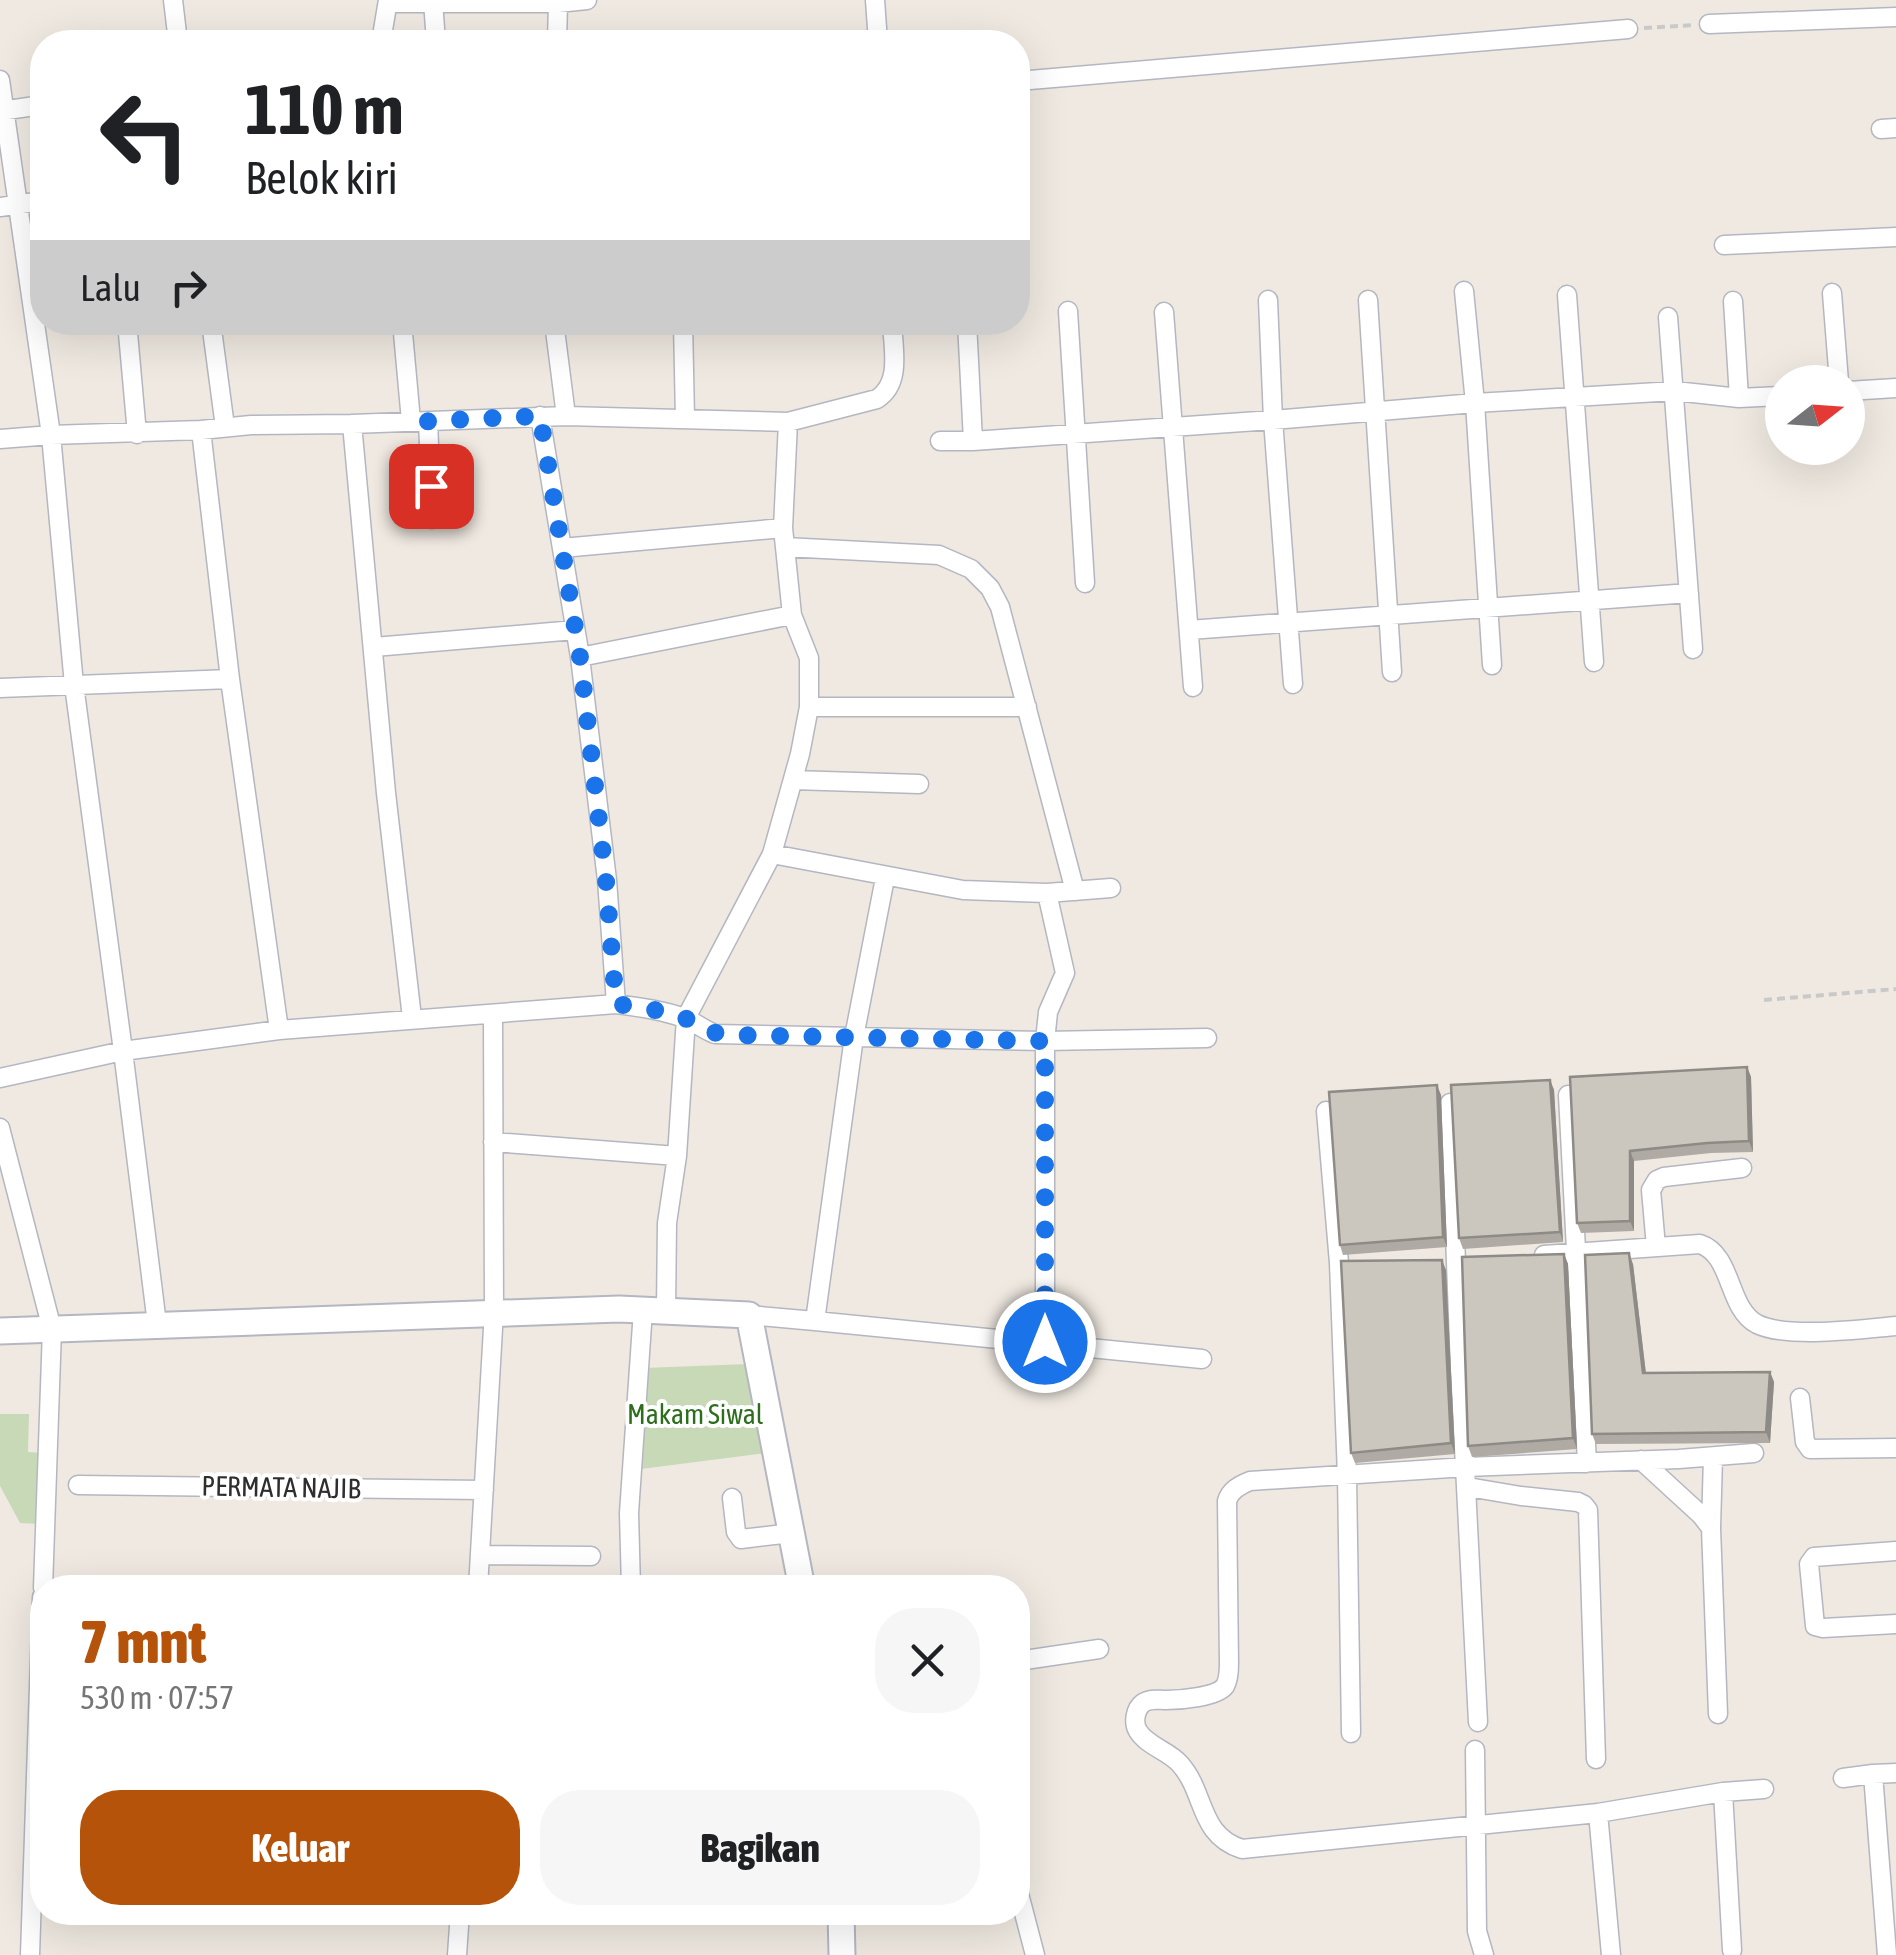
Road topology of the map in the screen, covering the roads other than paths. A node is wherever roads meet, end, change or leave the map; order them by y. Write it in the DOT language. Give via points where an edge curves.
graph roads {
  1 [pos="172,0"];
  2 [pos="587,0"];
  3 [pos="875,0"];
  4 [pos="388,1"];
  5 [pos="433,1"];
  6 [pos="470,1"];
  7 [pos="558,2"];
  8 [pos="1896,17"];
  9 [pos="1709,24"];
  10 [pos="1628,29"];
  11 [pos="176,30"];
  12 [pos="382,30"];
  13 [pos="435,30"];
  14 [pos="557,30"];
  15 [pos="877,30"];
  16 [pos="1030,79"];
  17 [pos="0,80"];
  18 [pos="30,108"];
  19 [pos="2,111"];
  20 [pos="8,206"];
  21 [pos="1896,237"];
  22 [pos="1724,246"];
  23 [pos="1464,291"];
  24 [pos="1832,293"];
  25 [pos="1567,295"];
  26 [pos="1268,300"];
  27 [pos="1368,300"];
  28 [pos="1732,301"];
  29 [pos="1068,311"];
  30 [pos="1164,312"];
  31 [pos="1668,316"];
  32 [pos="30,320"];
  33 [pos="33,335"];
  34 [pos="129,335"];
  35 [pos="213,335"];
  36 [pos="404,335"];
  37 [pos="556,335"];
  38 [pos="683,335"];
  39 [pos="892,335"];
  40 [pos="968,335"];
  41 [pos="1838,365"];
  42 [pos="1896,388"];
  43 [pos="1676,391"];
  44 [pos="1865,391"];
  45 [pos="1765,397"];
  46 [pos="1576,398"];
  47 [pos="1739,398"];
  48 [pos="1475,403"];
  49 [pos="1375,412"];
  50 [pos="540,416"];
  51 [pos="566,416"];
  52 [pos="685,419"];
  53 [pos="1273,420"];
  54 [pos="420,421"];
  55 [pos="794,421"];
  56 [pos="352,424"];
  57 [pos="1172,426"];
  58 [pos="225,427"];
  59 [pos="201,430"];
  60 [pos="1076,433"];
  61 [pos="136,434"];
  62 [pos="52,435"];
  63 [pos="0,439"];
  64 [pos="940,441"];
  65 [pos="973,441"];
  66 [pos="432,519"];
  67 [pos="784,537"];
  68 [pos="562,548"];
  69 [pos="1084,583"];
  70 [pos="1689,593"];
  71 [pos="1590,600"];
  72 [pos="1488,608"];
  73 [pos="792,615"];
  74 [pos="1388,615"];
  75 [pos="1288,622"];
  76 [pos="575,630"];
  77 [pos="1188,630"];
  78 [pos="374,647"];
  79 [pos="1693,650"];
  80 [pos="580,657"];
  81 [pos="1594,662"];
  82 [pos="1492,664"];
  83 [pos="1392,672"];
  84 [pos="230,679"];
  85 [pos="1,682"];
  86 [pos="1293,684"];
  87 [pos="74,685"];
  88 [pos="1193,687"];
  89 [pos="809,707"];
  90 [pos="1027,707"];
  91 [pos="793,780"];
  92 [pos="919,784"];
  93 [pos="772,854"];
  94 [pos="886,878"];
  95 [pos="1111,888"];
  96 [pos="1076,890"];
  97 [pos="1047,893"];
  98 [pos="616,1004"];
  99 [pos="493,1014"];
  100 [pos="412,1018"];
  101 [pos="686,1018"];
  102 [pos="279,1030"];
  103 [pos="854,1038"];
  104 [pos="1207,1038"];
  105 [pos="1045,1041"];
  106 [pos="123,1051"];
  107 [pos="0,1078"];
  108 [pos="1568,1096"];
  109 [pos="1450,1103"];
  110 [pos="1326,1111"];
  111 [pos="0,1128"];
  112 [pos="493,1142"];
  113 [pos="678,1156"];
  114 [pos="1742,1168"];
  115 [pos="1656,1247"];
  116 [pos="1578,1254"];
  117 [pos="1526,1256"];
  118 [pos="1465,1259"];
  119 [pos="1437,1260"];
  120 [pos="1358,1262"];
  121 [pos="1339,1263"];
  122 [pos="654,1310"];
  123 [pos="494,1312"];
  124 [pos="749,1314"];
  125 [pos="815,1320"];
  126 [pos="156,1324"];
  127 [pos="1896,1326"];
  128 [pos="52,1329"];
  129 [pos="0,1331"];
  130 [pos="1045,1342"];
  131 [pos="1202,1360"];
  132 [pos="1800,1398"];
  133 [pos="1896,1448"];
  134 [pos="1754,1453"];
  135 [pos="1712,1457"];
  136 [pos="1641,1460"];
  137 [pos="1587,1462"];
  138 [pos="1466,1467"];
  139 [pos="1347,1476"];
  140 [pos="78,1484"];
  141 [pos="1468,1487"];
  142 [pos="484,1490"];
  143 [pos="732,1498"];
  144 [pos="1711,1528"];
  145 [pos="792,1533"];
  146 [pos="1896,1552"];
  147 [pos="480,1554"];
  148 [pos="591,1556"];
  149 [pos="43,1575"];
  150 [pos="479,1575"];
  151 [pos="631,1575"];
  152 [pos="800,1575"];
  153 [pos="1896,1624"];
  154 [pos="1099,1648"];
  155 [pos="1030,1659"];
  156 [pos="1718,1714"];
  157 [pos="1478,1722"];
  158 [pos="1351,1733"];
  159 [pos="1475,1750"];
  160 [pos="1596,1759"];
  161 [pos="1896,1773"];
  162 [pos="1873,1774"];
  163 [pos="1843,1778"];
  164 [pos="1764,1788"];
  165 [pos="1723,1792"];
  166 [pos="1598,1813"];
  167 [pos="1476,1826"];
  168 [pos="31,1925"];
  169 [pos="459,1925"];
  170 [pos="841,1925"];
  171 [pos="1027,1925"];
  172 [pos="1732,1950"];
  173 [pos="30,1955"];
  174 [pos="457,1955"];
  175 [pos="842,1955"];
  176 [pos="1035,1955"];
  177 [pos="1484,1955"];
  178 [pos="1610,1955"];
  179 [pos="1888,1955"];
  1 -- 11 [label="street"];
  2 -- 7 [label="street"];
  3 -- 15 [label="street"];
  4 -- 5 [label="street"];
  4 -- 12 [label="street"];
  5 -- 6 [label="street"];
  5 -- 13 [label="street"];
  6 -- 7 [label="street"];
  7 -- 14 [label="street"];
  8 -- 9 [label="street"];
  10 -- 16 [label="street"];
  17 -- 19 [label="street"];
  18 -- 19 [label="street"];
  19 -- 20 [label="street"];
  20 -- 32 [label="street"];
  21 -- 22 [label="street"];
  23 -- 48 [label="street"];
  24 -- 41 [label="street"];
  25 -- 46 [label="street"];
  26 -- 53 [label="street"];
  27 -- 49 [label="street"];
  28 -- 47 [label="street"];
  29 -- 60 [label="street"];
  30 -- 57 [label="street"];
  31 -- 43 [label="street"];
  33 -- 62 [label="street"];
  34 -- 61 [label="street"];
  35 -- 58 [label="street"];
  36 -- 54 [label="street"];
  37 -- 51 [label="street"];
  38 -- 52 [label="street"];
  39 -- 55 [label="street" via="893,379 884,395"];
  40 -- 65 [label="street"];
  42 -- 44 [label="street"];
  43 -- 46 [label="street"];
  43 -- 47 [label="street"];
  43 -- 70 [label="street"];
  45 -- 47 [label="street"];
  46 -- 48 [label="street"];
  46 -- 71 [label="street"];
  48 -- 49 [label="street"];
  48 -- 72 [label="street"];
  49 -- 53 [label="street"];
  49 -- 74 [label="street"];
  50 -- 51 [label="street"];
  50 -- 54 [label="street"];
  50 -- 68 [label="street"];
  51 -- 52 [label="street"];
  52 -- 55 [label="street"];
  53 -- 57 [label="street"];
  53 -- 75 [label="street"];
  54 -- 56 [label="street"];
  54 -- 66 [label="street"];
  55 -- 67 [label="street"];
  56 -- 58 [label="street"];
  56 -- 78 [label="street"];
  57 -- 60 [label="street"];
  57 -- 77 [label="street"];
  58 -- 59 [label="street"];
  59 -- 61 [label="street"];
  59 -- 84 [label="street"];
  60 -- 65 [label="street"];
  60 -- 69 [label="street"];
  61 -- 62 [label="street"];
  62 -- 63 [label="street"];
  62 -- 87 [label="street"];
  64 -- 65 [label="street"];
  67 -- 68 [label="street"];
  67 -- 73 [label="street"];
  67 -- 90 [label="street" via="939,555 971,569 997,598"];
  68 -- 76 [label="street"];
  70 -- 71 [label="street"];
  70 -- 79 [label="street"];
  71 -- 72 [label="street"];
  71 -- 81 [label="street"];
  72 -- 74 [label="street"];
  72 -- 82 [label="street"];
  73 -- 80 [label="street"];
  73 -- 89 [label="street" via="809,658"];
  74 -- 75 [label="street"];
  74 -- 83 [label="street"];
  75 -- 77 [label="street"];
  75 -- 86 [label="street"];
  76 -- 78 [label="street"];
  76 -- 80 [label="street"];
  77 -- 88 [label="street"];
  78 -- 100 [label="street"];
  80 -- 98 [label="street"];
  84 -- 87 [label="street"];
  84 -- 102 [label="street"];
  85 -- 87 [label="street"];
  87 -- 106 [label="street"];
  89 -- 90 [label="street"];
  89 -- 91 [label="street"];
  90 -- 96 [label="street"];
  91 -- 92 [label="street"];
  91 -- 93 [label="street"];
  93 -- 94 [label="street"];
  93 -- 101 [label="street"];
  94 -- 97 [label="street"];
  94 -- 103 [label="street"];
  95 -- 96 [label="street"];
  96 -- 97 [label="street"];
  97 -- 105 [label="street" via="1065,973 1048,1012"];
  98 -- 99 [label="street"];
  98 -- 101 [label="street"];
  99 -- 100 [label="street"];
  99 -- 112 [label="street"];
  100 -- 102 [label="street"];
  101 -- 103 [label="street" via="715,1034"];
  101 -- 113 [label="street"];
  102 -- 106 [label="street"];
  103 -- 105 [label="street"];
  103 -- 125 [label="street"];
  104 -- 105 [label="street"];
  105 -- 130 [label="street"];
  106 -- 107 [label="street"];
  106 -- 126 [label="street"];
  108 -- 116 [label="street"];
  109 -- 118 [label="street"];
  110 -- 121 [label="street"];
  111 -- 128 [label="street"];
  112 -- 113 [label="street"];
  112 -- 123 [label="street"];
  113 -- 122 [label="street"];
  114 -- 115 [label="street" via="1657,1180 1651,1190"];
  115 -- 116 [label="street"];
  115 -- 127 [label="street" via="1712,1248 1744,1311 1764,1326"];
  116 -- 117 [label="street"];
  116 -- 137 [label="street"];
  118 -- 119 [label="street"];
  118 -- 138 [label="street"];
  120 -- 121 [label="street"];
  121 -- 139 [label="street"];
  122 -- 123 [label="street"];
  122 -- 124 [label="street"];
  122 -- 151 [label="street" via="629,1513"];
  123 -- 126 [label="street"];
  123 -- 142 [label="street"];
  124 -- 125 [label="street"];
  124 -- 145 [label="street"];
  125 -- 130 [label="street"];
  126 -- 128 [label="street"];
  128 -- 129 [label="street"];
  128 -- 149 [label="street"];
  130 -- 131 [label="street"];
  132 -- 133 [label="street" via="1810,1450"];
  134 -- 135 [label="street"];
  135 -- 136 [label="street"];
  135 -- 144 [label="street"];
  136 -- 137 [label="street"];
  136 -- 144 [label="street"];
  137 -- 138 [label="street"];
  138 -- 139 [label="street"];
  138 -- 141 [label="street"];
  139 -- 158 [label="street"];
  139 -- 167 [label="street" via="1250,1481 1228,1496 1228,1677 1220,1690 1201,1696 1142,1703 1135,1724 1139,1735 1178,1761 1206,1818 1233,1846 1251,1850"];
  140 -- 142 [label="street, PERMATA NAJIB"];
  141 -- 157 [label="street"];
  141 -- 160 [label="street" via="1578,1502 1588,1510"];
  142 -- 147 [label="street"];
  143 -- 145 [label="street" via="741,1540"];
  144 -- 156 [label="street"];
  145 -- 152 [label="street"];
  146 -- 153 [label="street" via="1814,1557 1809,1564 1814,1626"];
  147 -- 148 [label="street"];
  147 -- 150 [label="street"];
  154 -- 155 [label="street"];
  159 -- 167 [label="street"];
  161 -- 162 [label="street"];
  162 -- 163 [label="street"];
  162 -- 179 [label="street"];
  164 -- 165 [label="street"];
  165 -- 166 [label="street"];
  165 -- 172 [label="street"];
  166 -- 167 [label="street"];
  166 -- 178 [label="street"];
  167 -- 177 [label="street" via="1477,1932"];
  168 -- 173 [label="street"];
  169 -- 174 [label="street"];
  170 -- 175 [label="street"];
  171 -- 176 [label="street"];
}
